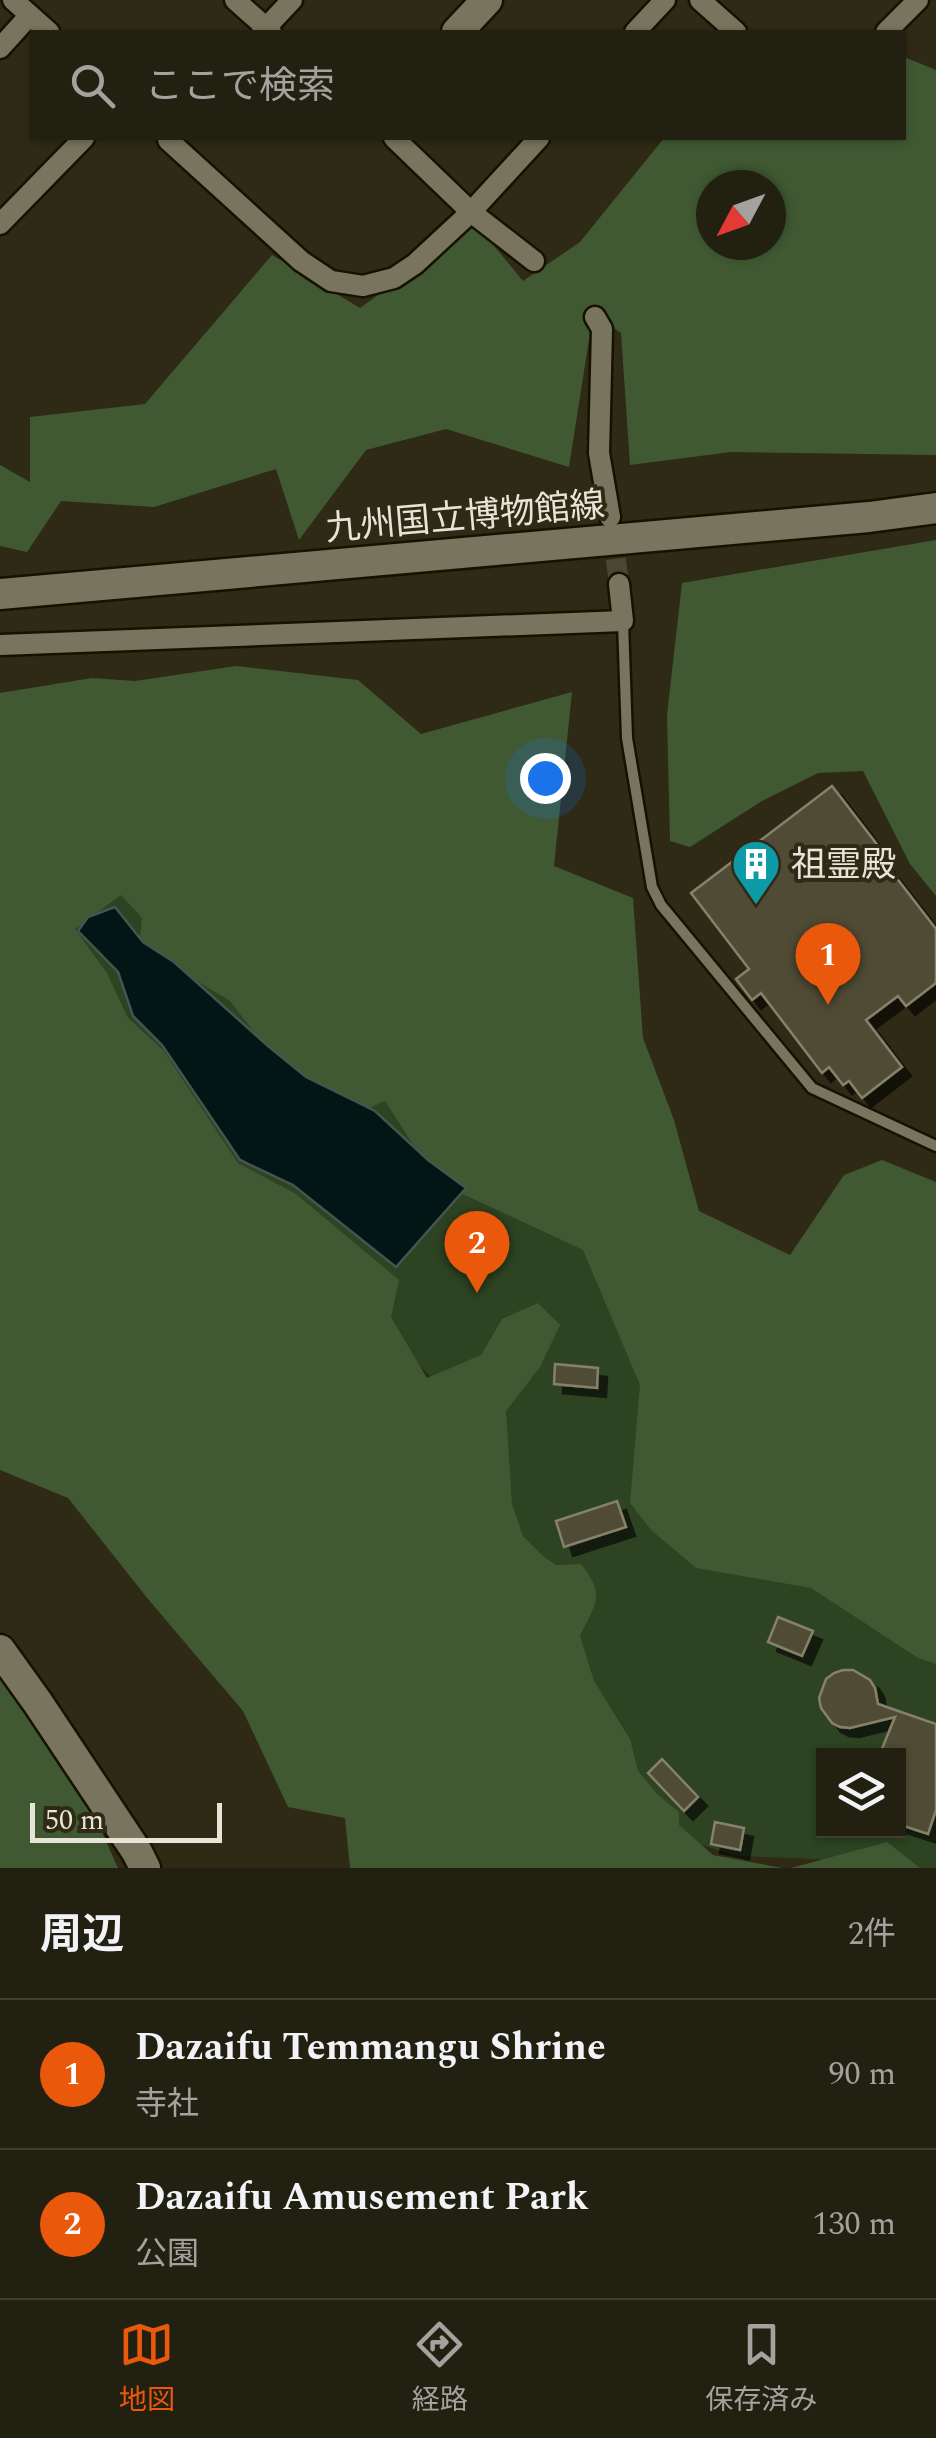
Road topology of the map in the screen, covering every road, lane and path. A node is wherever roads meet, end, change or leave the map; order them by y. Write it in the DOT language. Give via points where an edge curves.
graph roads {
  1 [pos="13,0"];
  2 [pos="236,0"];
  3 [pos="292,0"];
  4 [pos="487,0"];
  5 [pos="665,0"];
  6 [pos="700,0"];
  7 [pos="918,0"];
  8 [pos="30,15"];
  9 [pos="47,30"];
  10 [pos="265,30"];
  11 [pos="267,30"];
  12 [pos="458,30"];
  13 [pos="637,30"];
  14 [pos="734,30"];
  15 [pos="888,30"];
  16 [pos="0,48"];
  17 [pos="82,140"];
  18 [pos="170,140"];
  19 [pos="396,140"];
  20 [pos="537,140"];
  21 [pos="471,212"];
  22 [pos="0,224"];
  23 [pos="534,261"];
  24 [pos="595,317"];
  25 [pos="936,508"];
  26 [pos="610,517"];
  27 [pos="619,584"];
  28 [pos="0,594"];
  29 [pos="623,621"];
  30 [pos="0,645"];
  31 [pos="936,1146"];
  32 [pos="0,1650"];
  33 [pos="145,1868"];
  1 -- 8 [label="street"];
  2 -- 10 [label="street"];
  3 -- 11 [label="street"];
  4 -- 12 [label="main road"];
  5 -- 13 [label="street"];
  6 -- 14 [label="street"];
  7 -- 15 [label="street"];
  8 -- 9 [label="street"];
  8 -- 16 [label="street"];
  17 -- 22 [label="street"];
  18 -- 21 [label="street" via="332,281 363,286 394,278"];
  19 -- 21 [label="street"];
  20 -- 21 [label="street"];
  21 -- 23 [label="street"];
  24 -- 26 [label="street" via="602,329 599,452"];
  25 -- 28 [label="main road, 九州国立博物館線"];
  27 -- 29 [label="street"];
  29 -- 30 [label="street"];
  29 -- 31 [label="lane" via="627,738 652,888 661,905 812,1088"];
  32 -- 33 [label="main road"];
}
